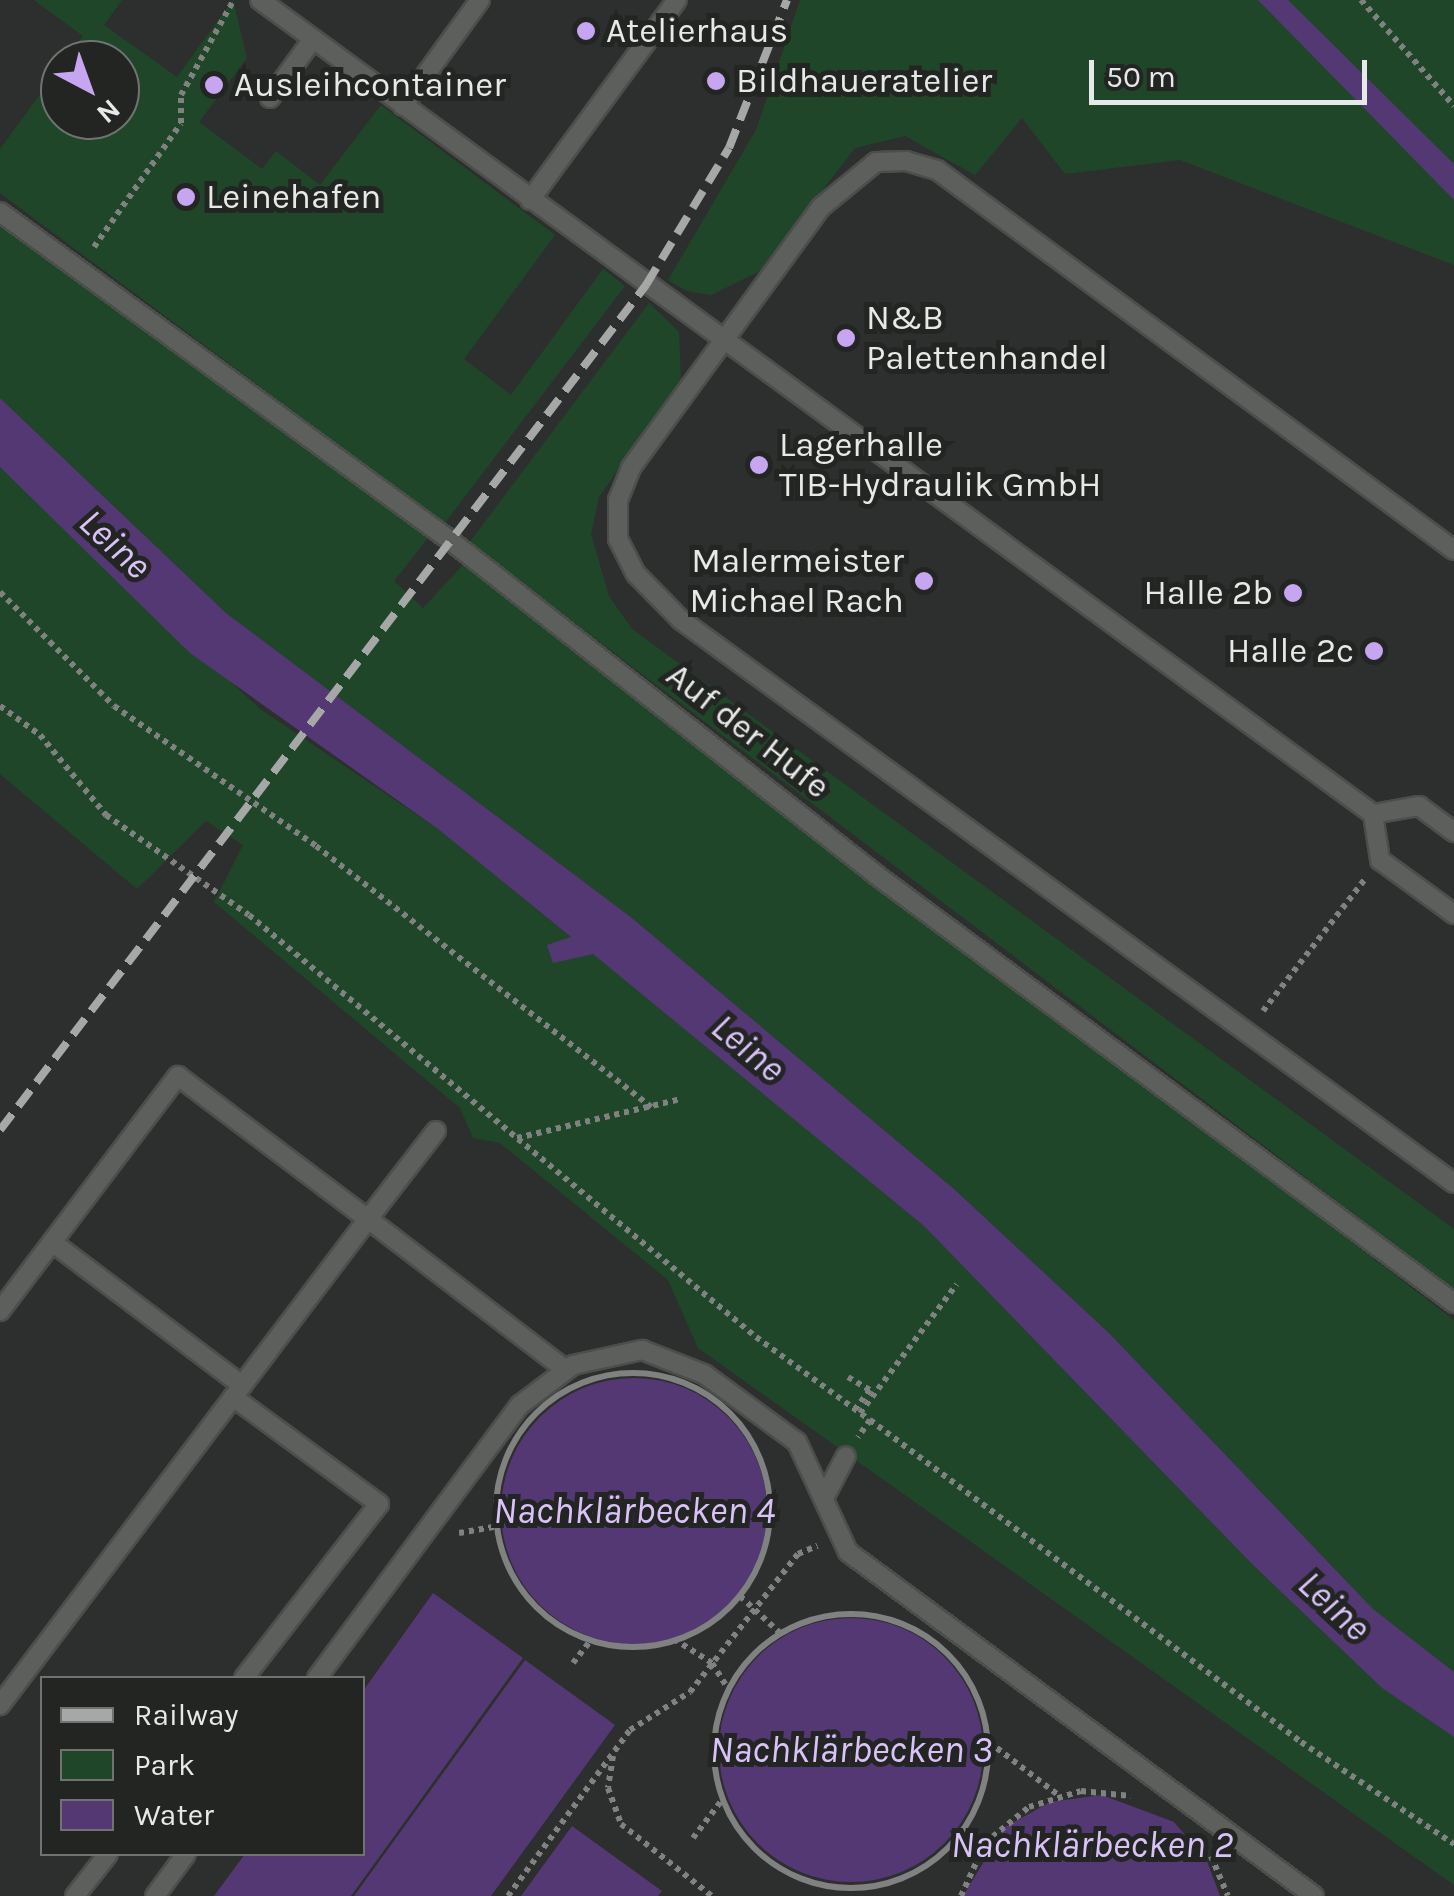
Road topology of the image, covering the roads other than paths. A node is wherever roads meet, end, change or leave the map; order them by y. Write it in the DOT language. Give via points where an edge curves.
graph roads {
  1 [pos="260,0"];
  2 [pos="480,0"];
  3 [pos="677,0"];
  4 [pos="313,40"];
  5 [pos="270,98"];
  6 [pos="403,106"];
  7 [pos="530,200"];
  8 [pos="0,212"];
  9 [pos="723,341"];
  10 [pos="1454,550"];
  11 [pos="1372,814"];
  12 [pos="1454,832"];
  13 [pos="1454,914"];
  14 [pos="436,1131"];
  15 [pos="1454,1183"];
  16 [pos="368,1219"];
  17 [pos="52,1242"];
  18 [pos="1454,1303"];
  19 [pos="0,1311"];
  20 [pos="565,1369"];
  21 [pos="237,1391"];
  22 [pos="846,1456"];
  23 [pos="824,1498"];
  24 [pos="246,1676"];
  25 [pos="317,1676"];
  26 [pos="0,1705"];
  27 [pos="106,1856"];
  28 [pos="184,1856"];
  29 [pos="1310,1895"];
  30 [pos="75,1896"];
  31 [pos="154,1896"];
  1 -- 4 [label="lane"];
  2 -- 6 [label="lane"];
  3 -- 7 [label="lane"];
  4 -- 5 [label="lane"];
  4 -- 6 [label="lane"];
  6 -- 7 [label="lane"];
  7 -- 9 [label="lane"];
  8 -- 18 [label="lane, Auf der Hufe"];
  9 -- 10 [label="lane" via="844,180 876,162 906,160 936,170"];
  9 -- 11 [label="lane"];
  9 -- 15 [label="lane" via="621,488 618,539 636,574 681,620"];
  11 -- 12 [label="lane" via="1418,806"];
  11 -- 13 [label="lane" via="1380,860"];
  14 -- 16 [label="lane"];
  16 -- 17 [label="lane" via="178,1076"];
  16 -- 20 [label="lane"];
  16 -- 21 [label="lane"];
  17 -- 19 [label="lane"];
  17 -- 21 [label="lane"];
  20 -- 23 [label="lane" via="642,1350 674,1358 797,1442"];
  20 -- 25 [label="lane" via="520,1405"];
  21 -- 24 [label="lane" via="378,1504"];
  21 -- 26 [label="lane"];
  22 -- 23 [label="lane"];
  23 -- 29 [label="lane" via="837,1538"];
  27 -- 30 [label="lane"];
  28 -- 31 [label="lane"];
}
